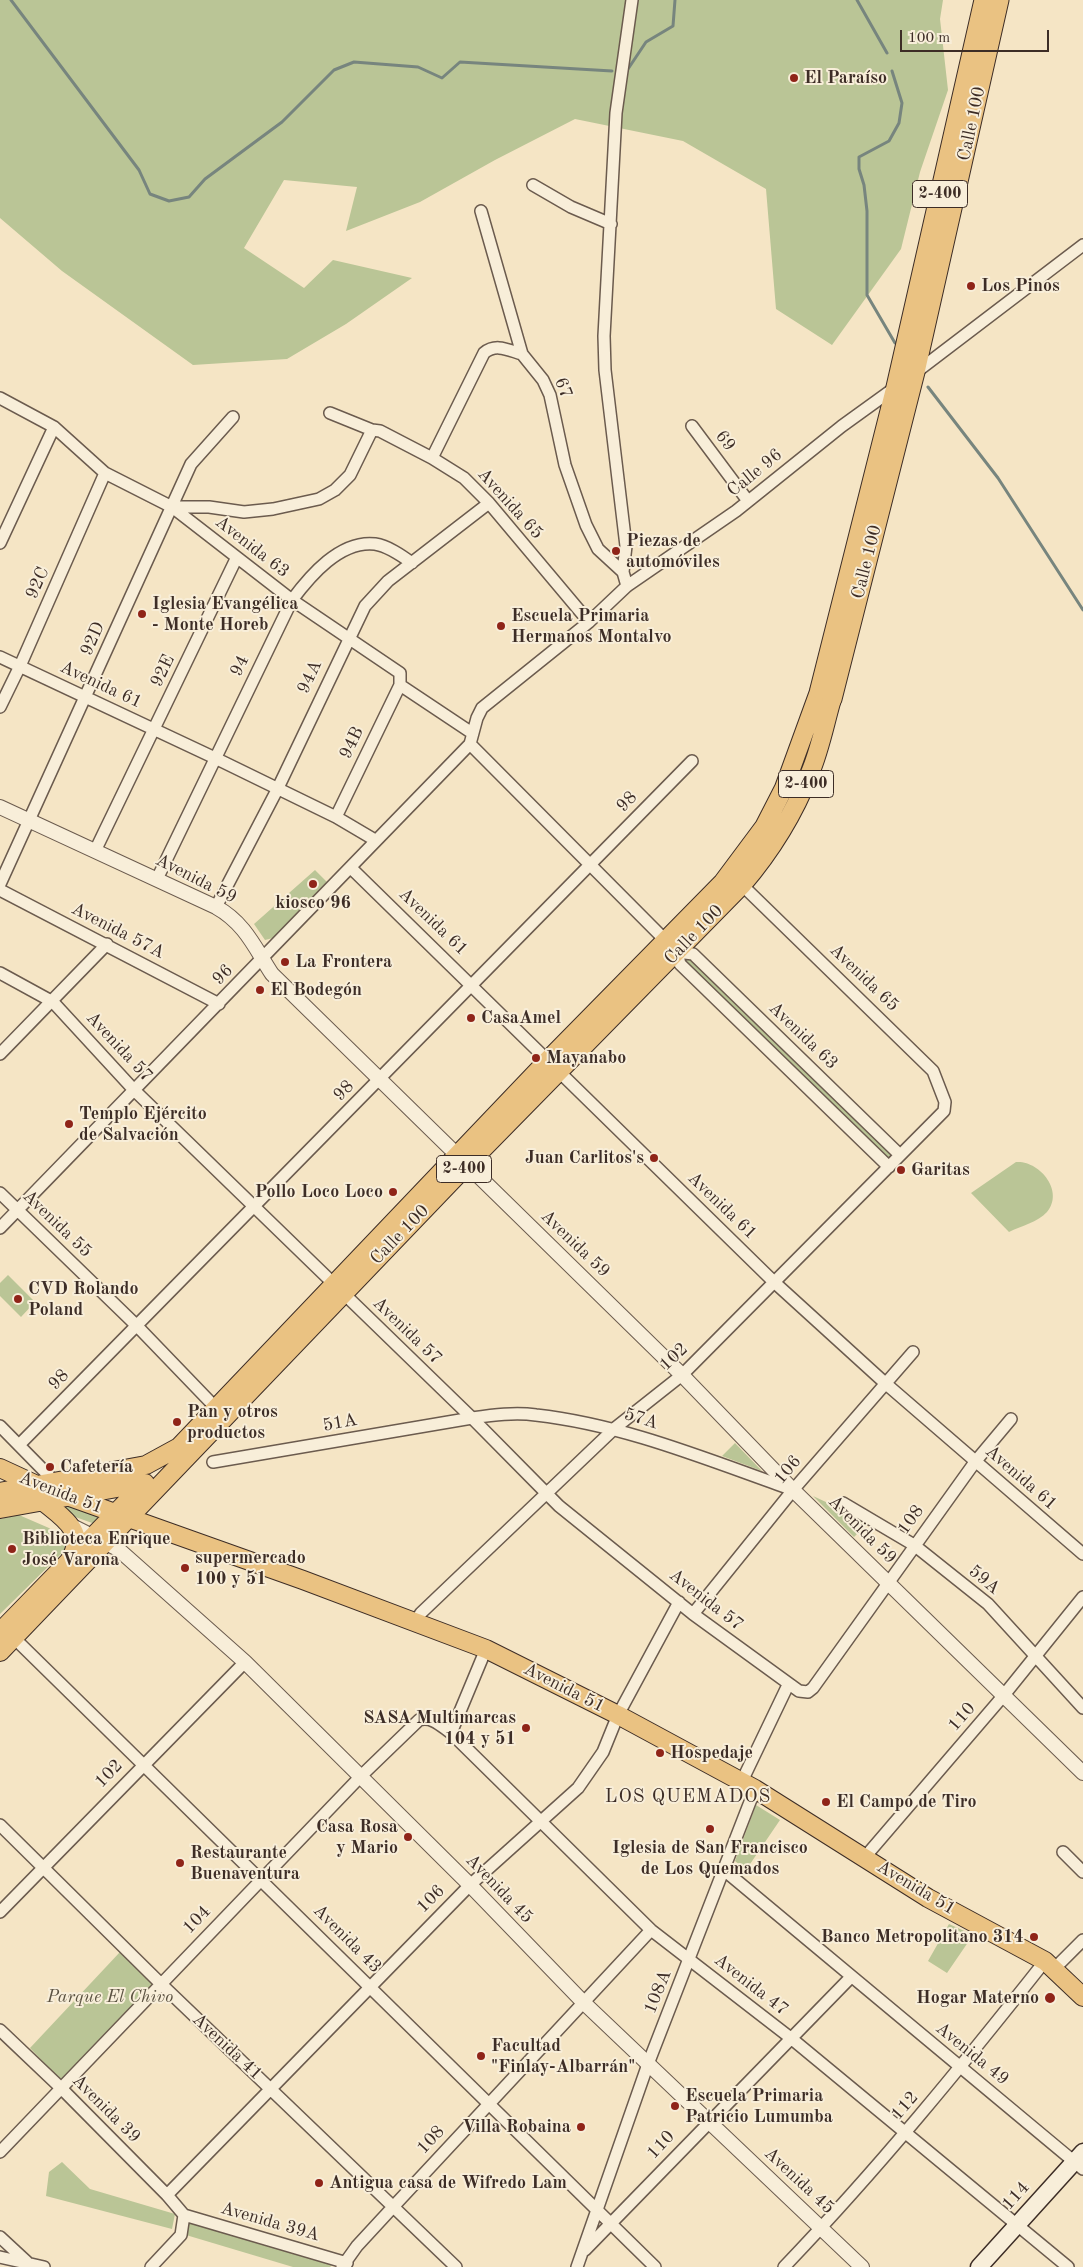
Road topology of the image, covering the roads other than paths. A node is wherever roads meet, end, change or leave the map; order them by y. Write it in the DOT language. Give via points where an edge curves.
graph roads {
  1 [pos="632,0"];
  2 [pos="984,0"];
  3 [pos="999,0"];
  4 [pos="533,184"];
  5 [pos="482,211"];
  6 [pos="611,224"];
  7 [pos="1083,245"];
  8 [pos="522,354"];
  9 [pos="915,372"];
  10 [pos="896,387"];
  11 [pos="0,398"];
  12 [pos="330,413"];
  13 [pos="233,417"];
  14 [pos="692,426"];
  15 [pos="54,427"];
  16 [pos="372,430"];
  17 [pos="432,458"];
  18 [pos="105,473"];
  19 [pos="748,501"];
  20 [pos="488,503"];
  21 [pos="172,507"];
  22 [pos="0,543"];
  23 [pos="236,559"];
  24 [pos="412,563"];
  25 [pos="623,572"];
  26 [pos="628,586"];
  27 [pos="292,600"];
  28 [pos="589,622"];
  29 [pos="348,638"];
  30 [pos="0,657"];
  31 [pos="20,666"];
  32 [pos="400,686"];
  33 [pos="826,694"];
  34 [pos="86,698"];
  35 [pos="0,707"];
  36 [pos="154,729"];
  37 [pos="472,732"];
  38 [pos="470,744"];
  39 [pos="215,758"];
  40 [pos="692,760"];
  41 [pos="277,790"];
  42 [pos="0,807"];
  43 [pos="336,817"];
  44 [pos="29,820"];
  45 [pos="376,840"];
  46 [pos="95,851"];
  47 [pos="590,866"];
  48 [pos="351,868"];
  49 [pos="157,879"];
  50 [pos="0,884"];
  51 [pos="742,885"];
  52 [pos="0,890"];
  53 [pos="216,907"];
  54 [pos="664,940"];
  55 [pos="108,944"];
  56 [pos="677,952"];
  57 [pos="262,960"];
  58 [pos="0,973"];
  59 [pos="472,984"];
  60 [pos="53,1002"];
  61 [pos="219,1004"];
  62 [pos="0,1054"];
  63 [pos="555,1065"];
  64 [pos="380,1080"];
  65 [pos="134,1090"];
  66 [pos="946,1107"];
  67 [pos="900,1155"];
  68 [pos="462,1160"];
  69 [pos="889,1167"];
  70 [pos="0,1193"];
  71 [pos="255,1206"];
  72 [pos="17,1210"];
  73 [pos="0,1228"];
  74 [pos="774,1282"];
  75 [pos="338,1289"];
  76 [pos="137,1326"];
  77 [pos="913,1352"];
  78 [pos="682,1375"];
  79 [pos="886,1383"];
  80 [pos="216,1408"];
  81 [pos="472,1418"];
  82 [pos="1010,1419"];
  83 [pos="0,1426"];
  84 [pos="615,1428"];
  85 [pos="19,1446"];
  86 [pos="179,1447"];
  87 [pos="213,1462"];
  88 [pos="976,1462"];
  89 [pos="0,1469"];
  90 [pos="165,1478"];
  91 [pos="144,1483"];
  92 [pos="41,1485"];
  93 [pos="793,1490"];
  94 [pos="0,1492"];
  95 [pos="545,1493"];
  96 [pos="70,1496"];
  97 [pos="45,1503"];
  98 [pos="842,1503"];
  99 [pos="4,1509"];
  100 [pos="121,1516"];
  101 [pos="69,1524"];
  102 [pos="161,1530"];
  103 [pos="100,1539"];
  104 [pos="914,1546"];
  105 [pos="1083,1554"];
  106 [pos="70,1559"];
  107 [pos="888,1583"];
  108 [pos="1083,1597"];
  109 [pos="679,1602"];
  110 [pos="693,1614"];
  111 [pos="416,1622"];
  112 [pos="4,1630"];
  113 [pos="486,1649"];
  114 [pos="0,1652"];
  115 [pos="1036,1654"];
  116 [pos="245,1662"];
  117 [pos="788,1685"];
  118 [pos="808,1692"];
  119 [pos="1004,1695"];
  120 [pos="1083,1708"];
  121 [pos="618,1715"];
  122 [pos="425,1718"];
  123 [pos="450,1733"];
  124 [pos="144,1764"];
  125 [pos="1083,1773"];
  126 [pos="361,1776"];
  127 [pos="748,1785"];
  128 [pos="542,1822"];
  129 [pos="0,1825"];
  130 [pos="1064,1852"];
  131 [pos="865,1857"];
  132 [pos="43,1868"];
  133 [pos="724,1870"];
  134 [pos="1083,1872"];
  135 [pos="261,1879"];
  136 [pos="470,1885"];
  137 [pos="0,1912"];
  138 [pos="651,1930"];
  139 [pos="1083,1940"];
  140 [pos="690,1960"];
  141 [pos="1050,1965"];
  142 [pos="851,1977"];
  143 [pos="161,1984"];
  144 [pos="370,1986"];
  145 [pos="1083,1997"];
  146 [pos="583,2002"];
  147 [pos="0,2030"];
  148 [pos="792,2039"];
  149 [pos="648,2064"];
  150 [pos="962,2067"];
  151 [pos="61,2088"];
  152 [pos="271,2088"];
  153 [pos="490,2103"];
  154 [pos="708,2121"];
  155 [pos="905,2132"];
  156 [pos="0,2152"];
  157 [pos="1080,2161"];
  158 [pos="167,2195"];
  159 [pos="393,2207"];
  160 [pos="597,2210"];
  161 [pos="184,2215"];
  162 [pos="611,2224"];
  163 [pos="1017,2225"];
  164 [pos="821,2228"];
  165 [pos="0,2237"];
  166 [pos="582,2252"];
  167 [pos="0,2257"];
  168 [pos="30,2265"];
  169 [pos="345,2265"];
  170 [pos="44,2267"];
  171 [pos="151,2267"];
  172 [pos="456,2267"];
  173 [pos="577,2267"];
  174 [pos="656,2267"];
  175 [pos="784,2267"];
  176 [pos="862,2267"];
  177 [pos="979,2267"];
  178 [pos="1068,2267"];
  1 -- 6 [label="street" via="616,113"];
  2 -- 10 [label="highway, Calle 100 / 2-400"];
  3 -- 9 [label="highway, Calle 100 / 2-400"];
  4 -- 6 [label="street"];
  5 -- 8 [label="street, 67"];
  6 -- 25 [label="street" via="605,370 626,546"];
  7 -- 9 [label="street, Calle 96"];
  8 -- 17 [label="street" via="497,346 484,353"];
  8 -- 25 [label="street, 67" via="543,380 550,395 565,465 586,525 598,549"];
  9 -- 10 [label="street, Calle 96"];
  9 -- 33 [label="highway, Calle 100 / 2-400"];
  10 -- 19 [label="street, Calle 96"];
  10 -- 33 [label="highway, Calle 100 / 2-400"];
  11 -- 15 [label="street, Avenida 63"];
  12 -- 16 [label="street, Avenida 65"];
  13 -- 21 [label="street, 92D" via="191,464"];
  14 -- 19 [label="street, 69"];
  15 -- 18 [label="street, Avenida 63"];
  15 -- 22 [label="street"];
  16 -- 17 [label="street, Avenida 65"];
  16 -- 21 [label="street" via="350,475 335,490 319,499 244,512 209,506"];
  17 -- 20 [label="street, Avenida 65" via="464,478"];
  18 -- 21 [label="street, Avenida 63"];
  18 -- 31 [label="street, 92C"];
  19 -- 26 [label="street, Calle 96"];
  20 -- 24 [label="street, 94A"];
  20 -- 28 [label="street, Avenida 65"];
  21 -- 23 [label="street, Avenida 63"];
  21 -- 34 [label="street, 92D"];
  23 -- 27 [label="street, Avenida 63"];
  23 -- 36 [label="street, 92E"];
  24 -- 27 [label="street, 94" via="374,544 345,550 318,568"];
  24 -- 29 [label="street, 94A" via="374,594"];
  25 -- 26 [label="street"];
  26 -- 28 [label="street, Calle 96"];
  27 -- 29 [label="street, Avenida 63"];
  27 -- 39 [label="street, 94"];
  28 -- 37 [label="street, Calle 96" via="482,708"];
  29 -- 32 [label="street, Avenida 63" via="400,673"];
  29 -- 41 [label="street, 94A"];
  30 -- 31 [label="street, Avenida 61"];
  31 -- 34 [label="street, Avenida 61"];
  31 -- 35 [label="street, 92C"];
  32 -- 37 [label="street"];
  32 -- 43 [label="street, 94B"];
  33 -- 51 [label="main road, Calle 100 / 2-400" via="811,772 793,812 763,861"];
  33 -- 54 [label="main road, Calle 100 / 2-400" via="764,827 723,882"];
  34 -- 36 [label="street, Avenida 61"];
  34 -- 44 [label="street, 92D"];
  36 -- 39 [label="street, Avenida 61"];
  36 -- 46 [label="street, 92E"];
  37 -- 38 [label="street, Calle 96"];
  38 -- 45 [label="street, 96"];
  38 -- 47 [label="street, Avenida 63"];
  39 -- 41 [label="street, Avenida 61"];
  39 -- 49 [label="street, 94"];
  40 -- 47 [label="street, 98"];
  41 -- 43 [label="street, Avenida 61"];
  41 -- 53 [label="street, 94A"];
  42 -- 44 [label="street, Avenida 59"];
  43 -- 45 [label="street, Avenida 61"];
  44 -- 46 [label="street, Avenida 59"];
  44 -- 50 [label="street, 92D"];
  45 -- 48 [label="street, 96"];
  46 -- 49 [label="street, Avenida 59"];
  47 -- 54 [label="street, Avenida 63"];
  47 -- 59 [label="street, 98"];
  48 -- 57 [label="street, 96"];
  48 -- 59 [label="street, Avenida 61"];
  49 -- 53 [label="street, Avenida 59"];
  51 -- 56 [label="main road, Calle 100 / 2-400"];
  51 -- 66 [label="street, Avenida 65" via="933,1071"];
  52 -- 55 [label="street, Avenida 57A"];
  53 -- 57 [label="street, Avenida 59" via="241,925"];
  54 -- 56 [label="street, Avenida 63"];
  54 -- 63 [label="main road, Calle 100 / 2-400"];
  55 -- 60 [label="street"];
  55 -- 61 [label="street, Avenida 57A"];
  56 -- 63 [label="main road, Calle 100 / 2-400"];
  56 -- 67 [label="street, Avenida 63" via="693,954"];
  56 -- 69 [label="street, Avenida 63" via="680,964"];
  57 -- 61 [label="street, 96"];
  57 -- 64 [label="street, Avenida 59" via="272,974"];
  58 -- 60 [label="street, Avenida 57"];
  59 -- 63 [label="street, Avenida 61"];
  59 -- 64 [label="street, 98"];
  60 -- 62 [label="street"];
  60 -- 65 [label="street, Avenida 57"];
  61 -- 65 [label="street, 96"];
  63 -- 68 [label="main road, Calle 100 / 2-400"];
  63 -- 74 [label="street, Avenida 61"];
  64 -- 68 [label="street, Avenida 59"];
  64 -- 71 [label="street, 98"];
  65 -- 71 [label="street, Avenida 57"];
  65 -- 72 [label="street, 96"];
  66 -- 67 [label="street, 102"];
  67 -- 69 [label="street, 102"];
  68 -- 75 [label="main road, Calle 100 / 2-400"];
  68 -- 78 [label="street, Avenida 59"];
  69 -- 74 [label="street, 102"];
  70 -- 72 [label="street, Avenida 55"];
  71 -- 75 [label="street, Avenida 57"];
  71 -- 76 [label="street, 98"];
  72 -- 73 [label="street, 96"];
  72 -- 76 [label="street, Avenida 55"];
  74 -- 78 [label="street, 102"];
  74 -- 79 [label="street, Avenida 61"];
  75 -- 80 [label="main road, Calle 100 / 2-400"];
  75 -- 81 [label="street, Avenida 57"];
  75 -- 90 [label="main road, Calle 100 / 2-400"];
  76 -- 80 [label="street, Avenida 55"];
  76 -- 85 [label="street, 98"];
  77 -- 79 [label="street, 106"];
  78 -- 84 [label="street, 102"];
  78 -- 93 [label="street, Avenida 59"];
  79 -- 88 [label="street, Avenida 61"];
  79 -- 93 [label="street, 106"];
  80 -- 86 [label="main road, Calle 100 / 2-400"];
  81 -- 84 [label="street, 57A" via="535,1414"];
  81 -- 87 [label="street, 51A"];
  81 -- 95 [label="street, Avenida 57"];
  82 -- 88 [label="street, 108"];
  83 -- 85 [label="street"];
  84 -- 93 [label="street, 57A"];
  84 -- 95 [label="street, 102"];
  85 -- 92 [label="street"];
  86 -- 91 [label="main road, Calle 100 / 2-400"];
  86 -- 92 [label="main road" via="146,1465"];
  88 -- 104 [label="street, 108"];
  88 -- 105 [label="street, Avenida 61"];
  89 -- 92 [label="main road, Avenida 51"];
  90 -- 91 [label="main road"];
  90 -- 100 [label="main road, Calle 100 / 2-400"];
  90 -- 102 [label="main road" via="148,1506 150,1515"];
  91 -- 96 [label="main road"];
  91 -- 100 [label="main road, Calle 100 / 2-400"];
  92 -- 94 [label="main road"];
  92 -- 96 [label="main road, Avenida 51"];
  92 -- 97 [label="main road"];
  93 -- 107 [label="street, Avenida 59"];
  93 -- 110 [label="street, 106"];
  95 -- 109 [label="street, Avenida 57"];
  95 -- 111 [label="street, 102" via="435,1599"];
  96 -- 97 [label="main road"];
  96 -- 100 [label="main road, Avenida 51"];
  97 -- 99 [label="main road"];
  97 -- 101 [label="main road"];
  98 -- 104 [label="street, 59A"];
  99 -- 101 [label="main road" via="35,1512"];
  100 -- 102 [label="main road, Avenida 51"];
  100 -- 103 [label="main road, Calle 100"];
  101 -- 103 [label="street, Avenida 45"];
  101 -- 106 [label="main road" via="76,1547"];
  102 -- 111 [label="main road, Avenida 51"];
  103 -- 106 [label="main road, Calle 100"];
  103 -- 112 [label="main road, Calle 100"];
  103 -- 116 [label="street, Avenida 45" via="118,1549"];
  104 -- 107 [label="street, 108"];
  104 -- 115 [label="street, 59A" via="988,1604"];
  106 -- 112 [label="main road, Calle 100"];
  107 -- 118 [label="street, 108"];
  107 -- 119 [label="street, Avenida 59"];
  108 -- 115 [label="street, 110"];
  109 -- 110 [label="street, Avenida 57"];
  109 -- 121 [label="street, 106"];
  110 -- 117 [label="street, Avenida 57"];
  111 -- 113 [label="main road, Avenida 51"];
  112 -- 114 [label="main road, Calle 100"];
  112 -- 124 [label="street, Avenida 43"];
  113 -- 121 [label="main road, Avenida 51"];
  113 -- 123 [label="street"];
  115 -- 119 [label="street, 110"];
  115 -- 120 [label="street, 59A"];
  116 -- 124 [label="street, 102"];
  116 -- 126 [label="street, Avenida 45"];
  117 -- 118 [label="street, Avenida 57"];
  117 -- 127 [label="street, 108A"];
  119 -- 125 [label="street, Avenida 59"];
  119 -- 131 [label="street, 110"];
  121 -- 127 [label="main road, Avenida 51"];
  121 -- 128 [label="street, 106" via="603,1752 590,1772"];
  122 -- 123 [label="street, Avenida 47"];
  122 -- 126 [label="street, 104" via="419,1720"];
  123 -- 128 [label="street, Avenida 47"];
  124 -- 132 [label="street, 102"];
  124 -- 135 [label="street, Avenida 43"];
  126 -- 135 [label="street, 104"];
  126 -- 136 [label="street, Avenida 45"];
  127 -- 131 [label="main road, Avenida 51"];
  127 -- 133 [label="street, 108A"];
  128 -- 136 [label="street, 106"];
  128 -- 138 [label="street, Avenida 47"];
  129 -- 132 [label="street, Avenida 41"];
  130 -- 134 [label="street"];
  131 -- 141 [label="main road, Avenida 51" via="928,1898"];
  132 -- 137 [label="street, 102"];
  132 -- 143 [label="street, Avenida 41"];
  133 -- 140 [label="street, 108A"];
  133 -- 142 [label="street, Avenida 49"];
  135 -- 143 [label="street, 104"];
  135 -- 144 [label="street, Avenida 43"];
  136 -- 144 [label="street, 106"];
  136 -- 146 [label="street, Avenida 45"];
  138 -- 140 [label="street, Avenida 47"];
  138 -- 146 [label="street, 108"];
  139 -- 141 [label="street, 112"];
  140 -- 148 [label="street, Avenida 47"];
  140 -- 149 [label="street, 108A"];
  141 -- 145 [label="main road, Avenida 51"];
  141 -- 150 [label="street, 112"];
  142 -- 148 [label="street, 110"];
  142 -- 150 [label="street, Avenida 49"];
  143 -- 151 [label="street, 104"];
  143 -- 152 [label="street, Avenida 41"];
  144 -- 152 [label="street, 106"];
  144 -- 153 [label="street, Avenida 43"];
  146 -- 149 [label="street, Avenida 45"];
  146 -- 153 [label="street, 108"];
  147 -- 151 [label="street, Avenida 39"];
  148 -- 154 [label="street, 110"];
  148 -- 155 [label="street, Avenida 47"];
  149 -- 154 [label="street, Avenida 45"];
  149 -- 160 [label="street, 108A"];
  150 -- 155 [label="street, 112"];
  150 -- 157 [label="street, Avenida 49"];
  151 -- 156 [label="street, 104"];
  151 -- 158 [label="street, Avenida 39"];
  152 -- 158 [label="street, 106"];
  152 -- 159 [label="street, Avenida 41"];
  153 -- 159 [label="street, 108"];
  153 -- 160 [label="street, Avenida 43"];
  154 -- 162 [label="street, 110"];
  154 -- 164 [label="street, Avenida 45"];
  155 -- 163 [label="street, Avenida 47"];
  155 -- 164 [label="street, 112"];
  157 -- 163 [label="main road, 114"];
  158 -- 161 [label="street, Avenida 39"];
  159 -- 169 [label="street, 108" via="357,2246"];
  159 -- 172 [label="street, Avenida 41"];
  160 -- 162 [label="street, Avenida 43"];
  160 -- 166 [label="street, 108A"];
  161 -- 169 [label="street, Avenida 39A"];
  161 -- 171 [label="street" via="181,2234"];
  162 -- 166 [label="street, 110"];
  162 -- 174 [label="street, Avenida 43"];
  163 -- 177 [label="main road, 114"];
  163 -- 178 [label="street, Avenida 47"];
  164 -- 175 [label="street, 112"];
  164 -- 176 [label="street, Avenida 45"];
  165 -- 168 [label="street"];
  166 -- 173 [label="street, 108A"];
  167 -- 168 [label="street"];
  168 -- 170 [label="street"];
}
